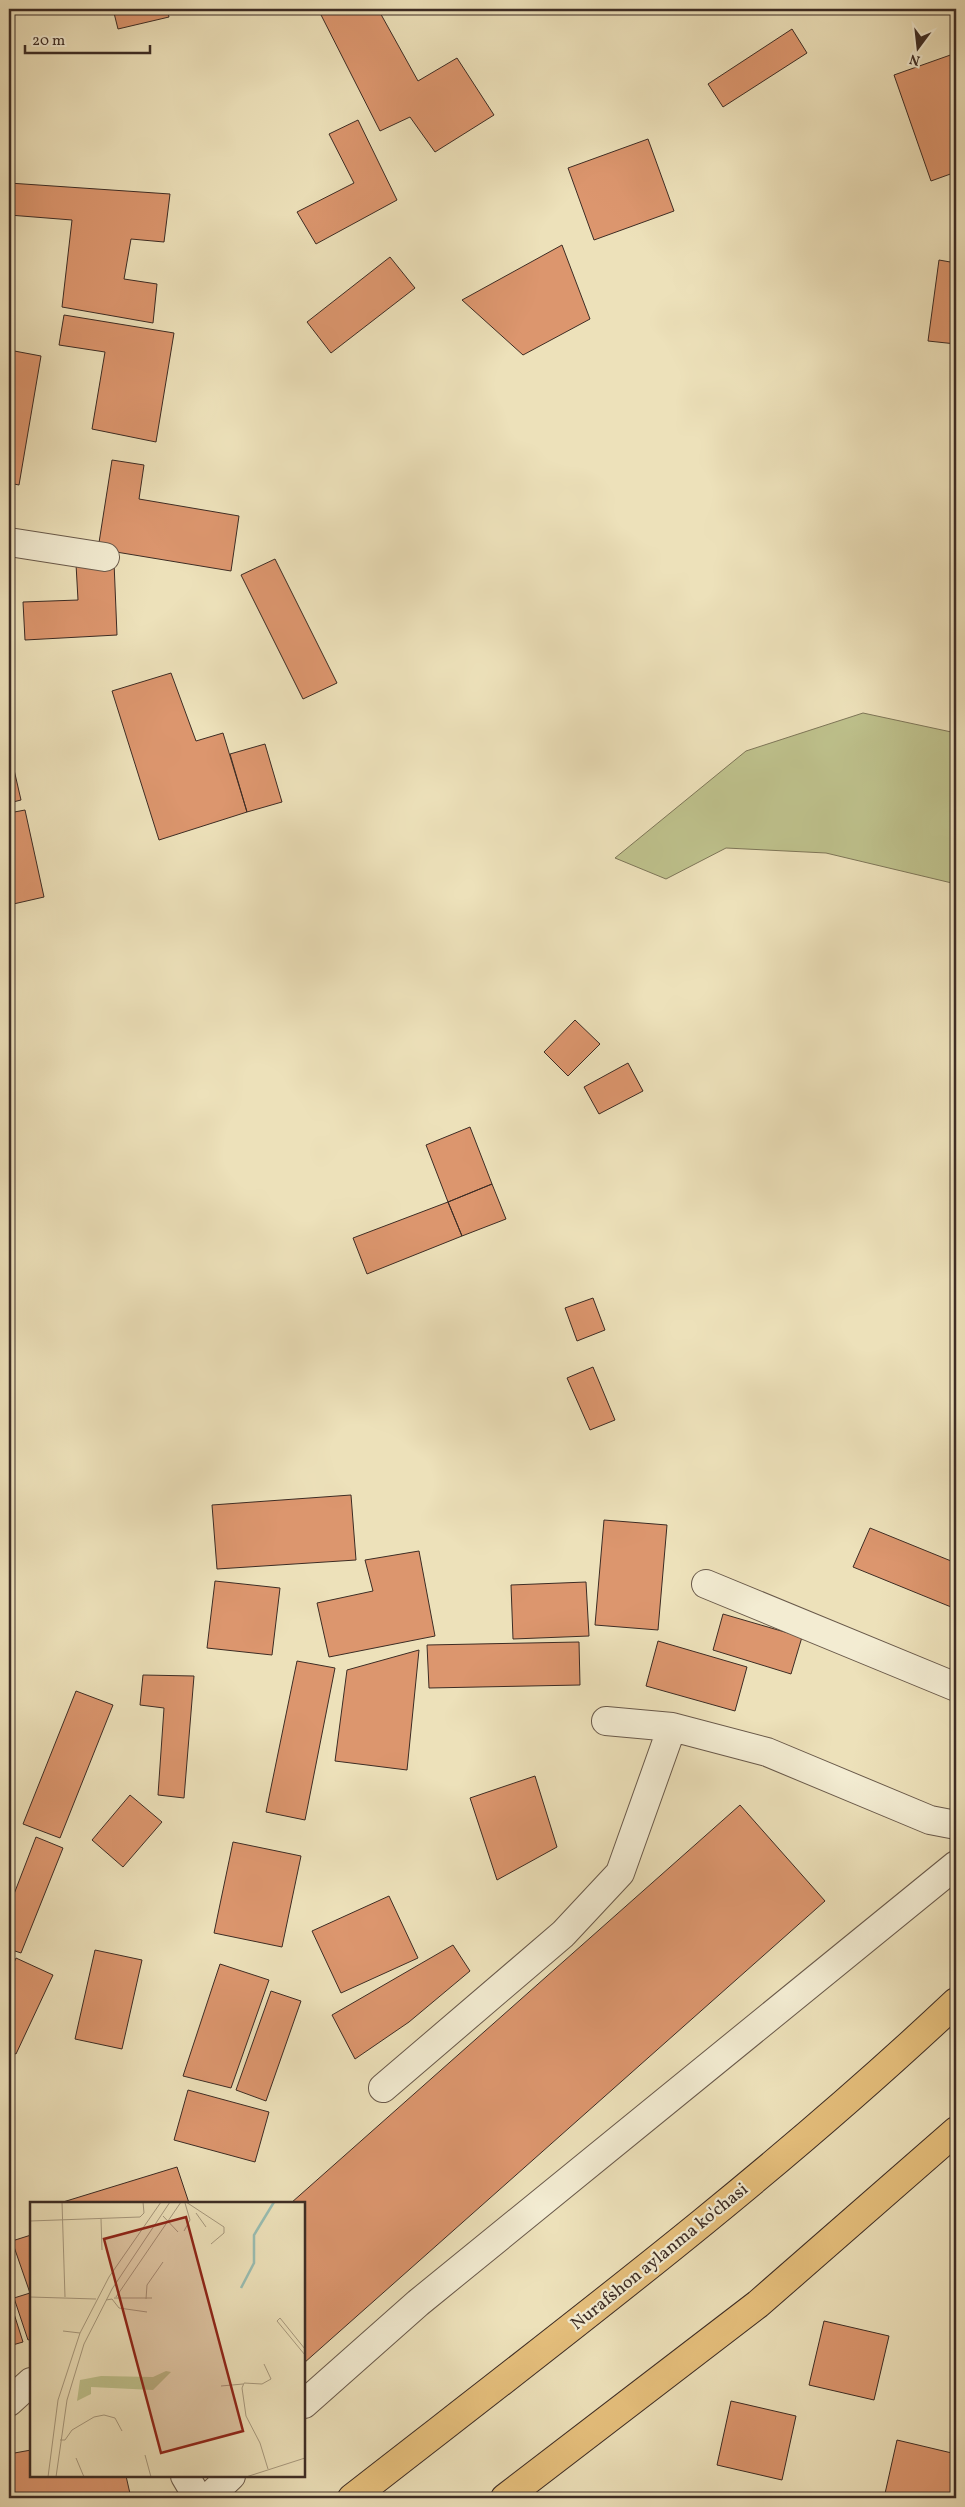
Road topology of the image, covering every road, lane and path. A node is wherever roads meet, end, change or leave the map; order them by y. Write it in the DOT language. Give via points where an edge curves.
graph roads {
  1 [pos="9,542"];
  2 [pos="105,557"];
  3 [pos="706,1584"];
  4 [pos="956,1687"];
  5 [pos="606,1721"];
  6 [pos="672,1727"];
  7 [pos="956,1825"];
  8 [pos="956,1865"];
  9 [pos="956,2002"];
  10 [pos="383,2088"];
  11 [pos="956,2131"];
  12 [pos="30,2383"];
  13 [pos="9,2402"];
  14 [pos="305,2403"];
  15 [pos="187,2477"];
  16 [pos="230,2477"];
  17 [pos="198,2498"];
  18 [pos="208,2498"];
  19 [pos="352,2498"];
  20 [pos="505,2498"];
  1 -- 2 [label="lane"];
  3 -- 4 [label="lane"];
  5 -- 6 [label="lane"];
  6 -- 7 [label="lane" via="767,1752 930,1820"];
  6 -- 10 [label="lane" via="620,1873 563,1934"];
  8 -- 14 [label="lane" via="418,2303"];
  9 -- 19 [label="main road, Nurafshon aylanma ko'chasi" via="803,2138 679,2242"];
  11 -- 20 [label="main road" via="758,2304"];
  12 -- 13 [label="lane"];
  15 -- 17 [label="lane"];
  16 -- 18 [label="lane"];
}
